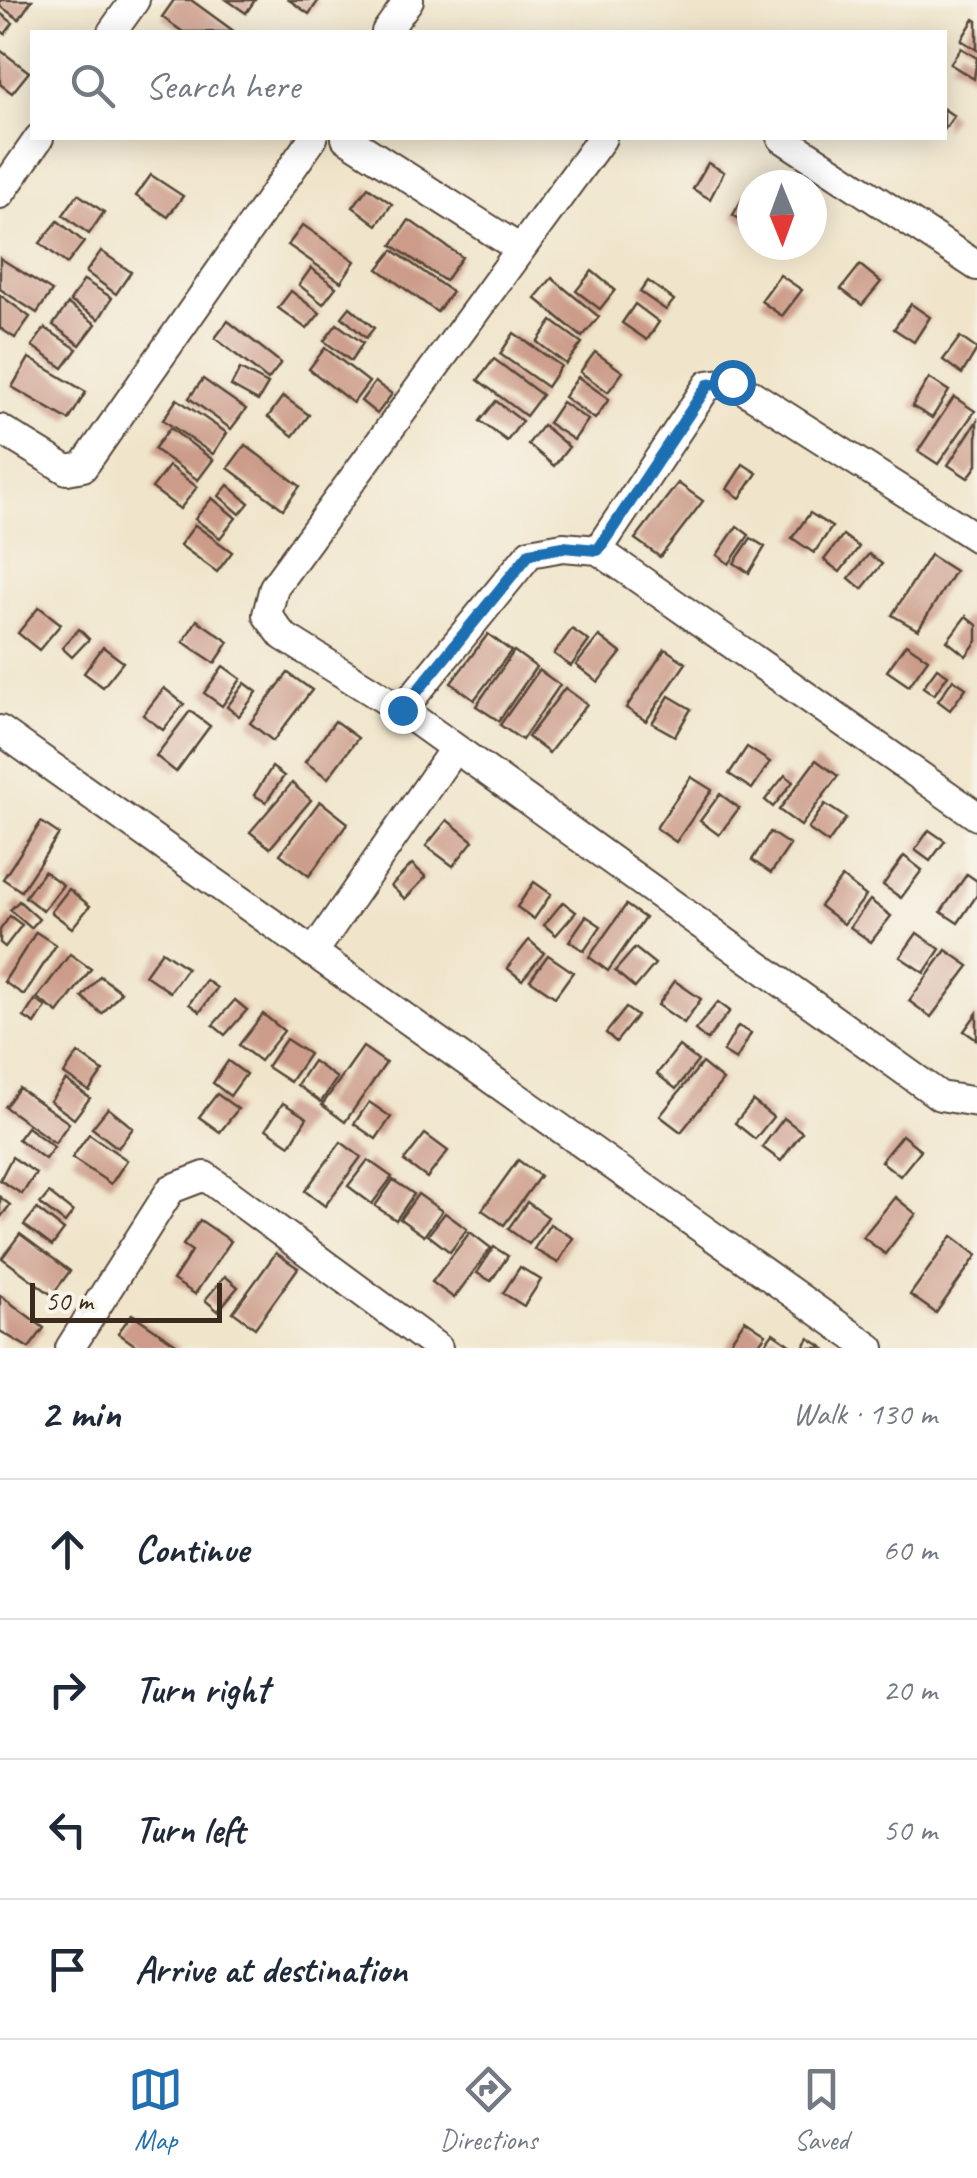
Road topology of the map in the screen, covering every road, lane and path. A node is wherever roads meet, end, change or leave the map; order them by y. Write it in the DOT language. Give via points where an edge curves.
graph roads {
  1 [pos="135,0"];
  2 [pos="408,0"];
  3 [pos="113,30"];
  4 [pos="387,30"];
  5 [pos="38,140"];
  6 [pos="313,140"];
  7 [pos="349,140"];
  8 [pos="601,140"];
  9 [pos="785,140"];
  10 [pos="0,194"];
  11 [pos="977,230"];
  12 [pos="520,249"];
  13 [pos="968,259"];
  14 [pos="0,429"];
  15 [pos="977,538"];
  16 [pos="598,550"];
  17 [pos="402,710"];
  18 [pos="0,730"];
  19 [pos="454,749"];
  20 [pos="977,816"];
  21 [pos="313,953"];
  22 [pos="977,1102"];
  23 [pos="70,1348"];
  24 [pos="438,1348"];
  25 [pos="870,1348"];
  1 -- 3 [label="street"];
  2 -- 4 [label="street"];
  5 -- 10 [label="street"];
  6 -- 14 [label="street" via="83,467 67,470"];
  7 -- 12 [label="street"];
  8 -- 12 [label="street"];
  9 -- 13 [label="street"];
  11 -- 13 [label="street"];
  12 -- 17 [label="street" via="274,587 267,615 283,636"];
  15 -- 16 [label="street" via="720,380 708,385"];
  16 -- 17 [label="street" via="530,553"];
  16 -- 20 [label="street"];
  17 -- 19 [label="street"];
  18 -- 21 [label="street"];
  19 -- 21 [label="street"];
  19 -- 22 [label="street" via="940,1096"];
  21 -- 25 [label="street"];
  23 -- 24 [label="street" via="170,1190 205,1176"];
}
